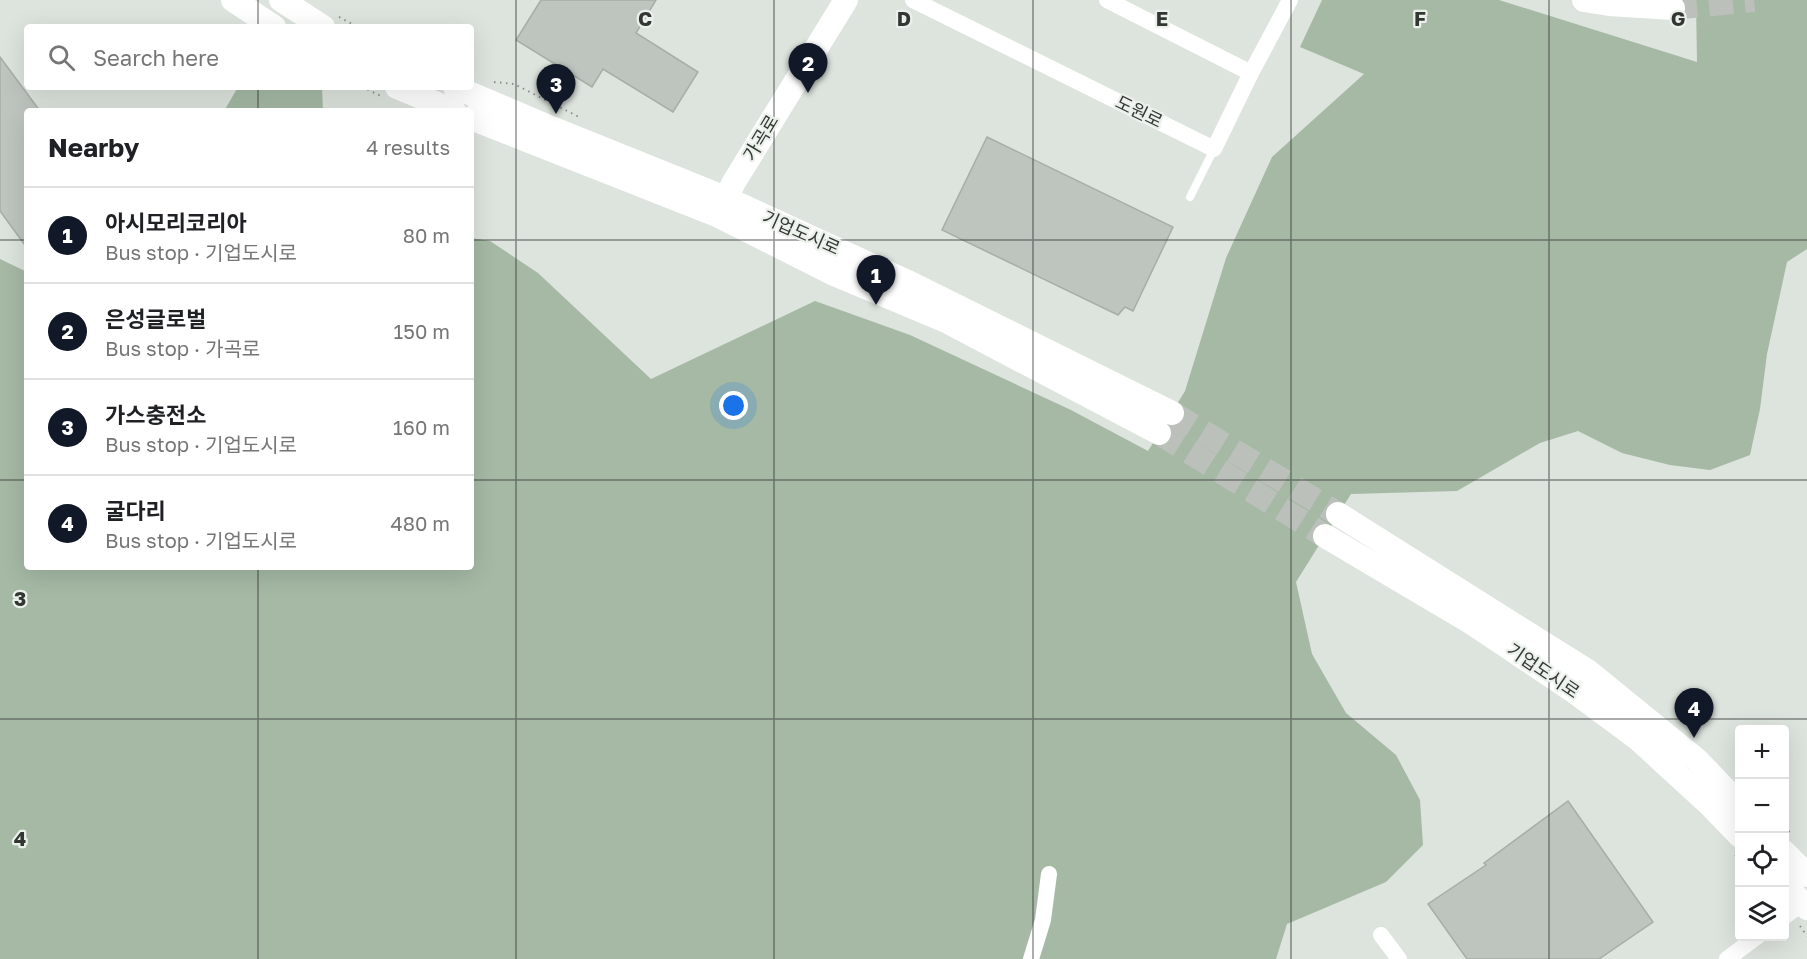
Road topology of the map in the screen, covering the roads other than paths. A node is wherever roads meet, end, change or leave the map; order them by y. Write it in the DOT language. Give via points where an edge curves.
graph roads {
  1 [pos="233,0"];
  2 [pos="281,0"];
  3 [pos="826,0"];
  4 [pos="846,0"];
  5 [pos="913,0"];
  6 [pos="1107,0"];
  7 [pos="1290,0"];
  8 [pos="1584,0"];
  9 [pos="1673,8"];
  10 [pos="269,24"];
  11 [pos="318,24"];
  12 [pos="1251,73"];
  13 [pos="404,90"];
  14 [pos="462,90"];
  15 [pos="447,108"];
  16 [pos="474,119"];
  17 [pos="1214,149"];
  18 [pos="1190,197"];
  19 [pos="715,204"];
  20 [pos="1166,423"];
  21 [pos="1338,514"];
  22 [pos="1325,536"];
  23 [pos="1735,800"];
  24 [pos="1736,833"];
  25 [pos="1789,856"];
  26 [pos="1049,874"];
  27 [pos="1807,875"];
  28 [pos="1787,887"];
  29 [pos="1800,907"];
  30 [pos="1381,935"];
  31 [pos="1751,941"];
  32 [pos="1031,959"];
  33 [pos="1399,959"];
  34 [pos="1727,959"];
  1 -- 10 [label="street"];
  2 -- 11 [label="street"];
  3 -- 19 [label="street, 가곡로"];
  4 -- 19 [label="street, 가곡로"];
  5 -- 17 [label="street, 도원로"];
  6 -- 12 [label="street"];
  7 -- 12 [label="street"];
  8 -- 9 [label="street"];
  12 -- 17 [label="street"];
  13 -- 15 [label="street"];
  14 -- 19 [label="street, 기업도시로"];
  16 -- 19 [label="street, 기업도시로"];
  17 -- 18 [label="lane"];
  19 -- 20 [label="street, 기업도시로" via="912,284"];
  21 -- 23 [label="street, 기업도시로" via="1589,672 1697,760"];
  22 -- 24 [label="street, 기업도시로" via="1472,623 1575,692 1637,738"];
  25 -- 27 [label="street"];
  26 -- 32 [label="street" via="1043,920"];
  28 -- 29 [label="street"];
  30 -- 33 [label="street"];
  31 -- 34 [label="street"];
}
